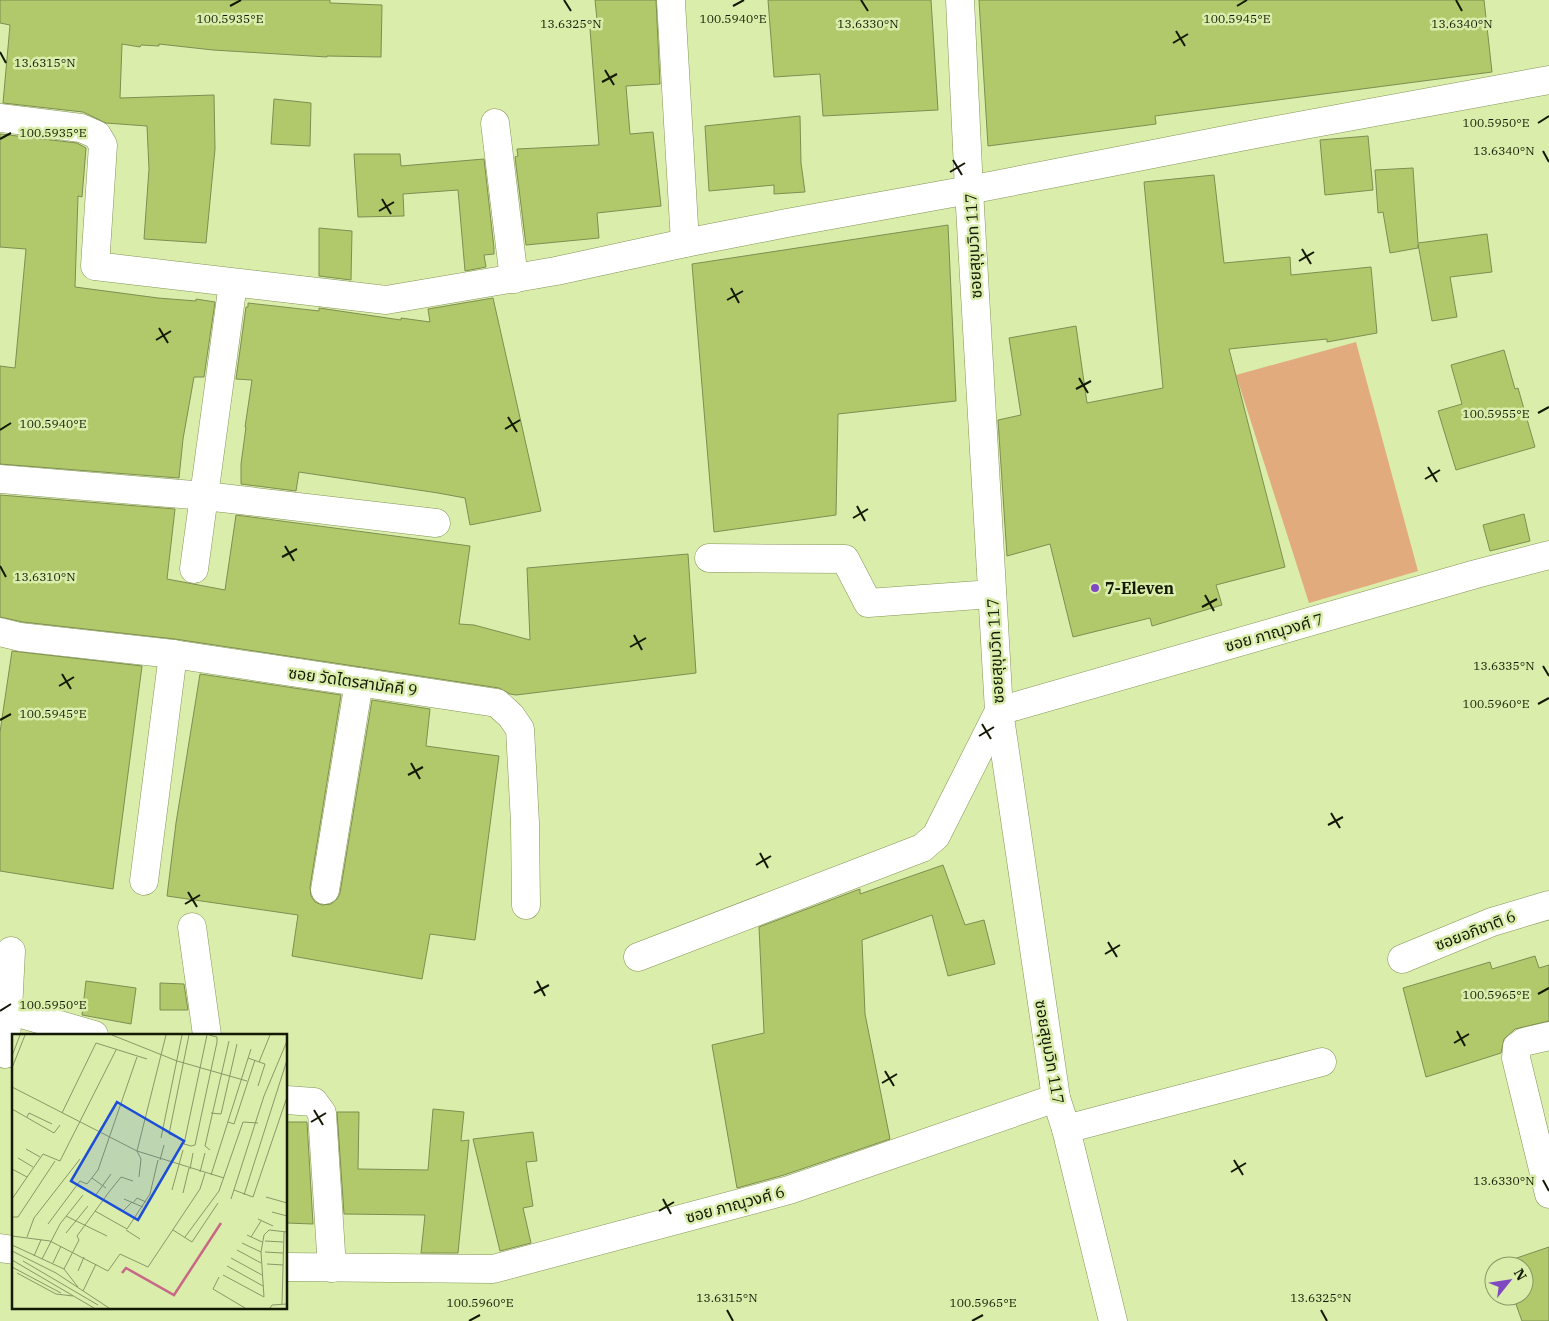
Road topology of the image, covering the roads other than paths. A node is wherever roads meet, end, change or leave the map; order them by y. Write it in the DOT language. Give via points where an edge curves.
graph roads {
  1 [pos="960,0"];
  2 [pos="672,2"];
  3 [pos="1549,80"];
  4 [pos="0,118"];
  5 [pos="495,123"];
  6 [pos="969,190"];
  7 [pos="685,243"];
  8 [pos="514,279"];
  9 [pos="234,283"];
  10 [pos="0,479"];
  11 [pos="205,496"];
  12 [pos="436,524"];
  13 [pos="1549,555"];
  14 [pos="708,558"];
  15 [pos="194,569"];
  16 [pos="992,594"];
  17 [pos="0,632"];
  18 [pos="173,654"];
  19 [pos="359,682"];
  20 [pos="999,711"];
  21 [pos="144,881"];
  22 [pos="325,890"];
  23 [pos="1549,904"];
  24 [pos="526,905"];
  25 [pos="192,927"];
  26 [pos="11,951"];
  27 [pos="638,957"];
  28 [pos="1402,959"];
  29 [pos="8,1010"];
  30 [pos="91,1034"];
  31 [pos="207,1034"];
  32 [pos="1549,1036"];
  33 [pos="5,1054"];
  34 [pos="1322,1062"];
  35 [pos="1056,1098"];
  36 [pos="288,1100"];
  37 [pos="1066,1129"];
  38 [pos="1549,1194"];
  39 [pos="288,1267"];
  40 [pos="332,1268"];
  41 [pos="1113,1321"];
  1 -- 6 [label="street, ซอยสุขุมวิท 117"];
  2 -- 7 [label="street"];
  3 -- 6 [label="street"];
  4 -- 9 [label="street" via="81,128 97,135 103,145 95,266"];
  5 -- 8 [label="street"];
  6 -- 7 [label="street"];
  6 -- 16 [label="street, ซอยสุขุมวิท 117"];
  7 -- 8 [label="street"];
  8 -- 9 [label="street" via="386,300"];
  9 -- 11 [label="street"];
  10 -- 11 [label="street"];
  11 -- 12 [label="street"];
  11 -- 15 [label="street"];
  13 -- 20 [label="street, ซอย ภาณุวงศ์ 7"];
  14 -- 16 [label="street" via="845,559 868,603"];
  16 -- 20 [label="street, ซอยสุขุมวิท 117"];
  17 -- 18 [label="street, ซอย วัดไตรสามัคคี 9"];
  18 -- 19 [label="street, ซอย วัดไตรสามัคคี 9"];
  18 -- 21 [label="street"];
  19 -- 22 [label="street"];
  19 -- 24 [label="street, ซอย วัดไตรสามัคคี 9" via="497,703 511,716 520,729 522,747"];
  20 -- 27 [label="street" via="936,836 922,848"];
  20 -- 35 [label="street, ซอยสุขุมวิท 117"];
  23 -- 28 [label="street, ซอยอภิชาติ 6" via="1492,922"];
  25 -- 31 [label="street"];
  26 -- 29 [label="street"];
  29 -- 30 [label="street"];
  29 -- 33 [label="street"];
  32 -- 38 [label="street" via="1524,1042 1518,1047 1516,1058"];
  34 -- 37 [label="street"];
  35 -- 37 [label="street, ซอยสุขุมวิท 117"];
  35 -- 40 [label="street, ซอย ภาณุวงศ์ 6" via="789,1190 492,1269"];
  36 -- 40 [label="street" via="314,1102 322,1113"];
  37 -- 41 [label="street, ซอยสุขุมวิท 117"];
  39 -- 40 [label="street, ซอย ภาณุวงศ์ 6"];
}
